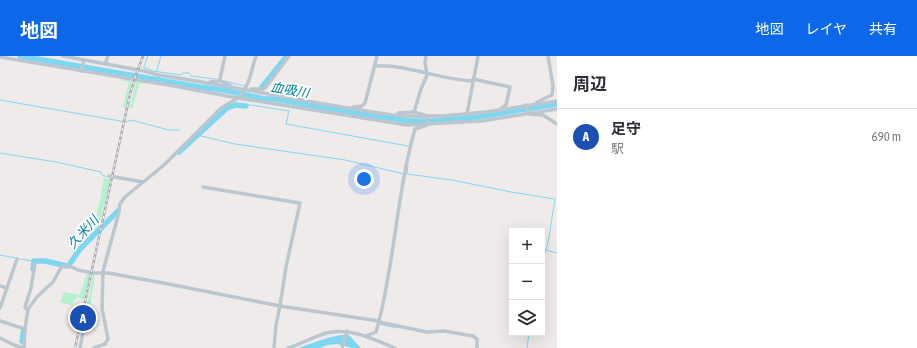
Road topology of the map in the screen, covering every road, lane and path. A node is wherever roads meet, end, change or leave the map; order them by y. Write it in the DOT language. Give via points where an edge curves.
graph roads {
  1 [pos="63,56"];
  2 [pos="108,56"];
  3 [pos="225,56"];
  4 [pos="256,56"];
  5 [pos="290,56"];
  6 [pos="377,56"];
  7 [pos="426,56"];
  8 [pos="478,56"];
  9 [pos="548,56"];
  10 [pos="0,57"];
  11 [pos="84,61"];
  12 [pos="106,64"];
  13 [pos="375,66"];
  14 [pos="82,70"];
  15 [pos="427,73"];
  16 [pos="219,80"];
  17 [pos="473,80"];
  18 [pos="206,83"];
  19 [pos="234,88"];
  20 [pos="244,90"];
  21 [pos="239,98"];
  22 [pos="556,100"];
  23 [pos="533,104"];
  24 [pos="526,106"];
  25 [pos="348,108"];
  26 [pos="557,109"];
  27 [pos="497,111"];
  28 [pos="414,112"];
  29 [pos="529,113"];
  30 [pos="393,114"];
  31 [pos="467,114"];
  32 [pos="427,117"];
  33 [pos="427,124"];
  34 [pos="557,124"];
  35 [pos="109,176"];
  36 [pos="143,182"];
  37 [pos="203,187"];
  38 [pos="17,259"];
  39 [pos="35,263"];
  40 [pos="103,273"];
  41 [pos="0,286"];
  42 [pos="7,288"];
  43 [pos="280,307"];
  44 [pos="0,308"];
  45 [pos="28,311"];
  46 [pos="0,321"];
  47 [pos="379,323"];
  48 [pos="84,327"];
  49 [pos="24,329"];
  50 [pos="347,332"];
  51 [pos="366,336"];
  52 [pos="0,338"];
  53 [pos="24,348"];
  54 [pos="80,348"];
  55 [pos="94,348"];
  56 [pos="274,348"];
  57 [pos="288,348"];
  58 [pos="342,348"];
  59 [pos="395,348"];
  60 [pos="477,348"];
  1 -- 11 [label="street"];
  2 -- 12 [label="street"];
  3 -- 16 [label="street"];
  4 -- 20 [label="street"];
  5 -- 20 [label="street" via="266,87"];
  6 -- 13 [label="street"];
  7 -- 15 [label="street"];
  8 -- 17 [label="street"];
  9 -- 23 [label="street" via="552,96"];
  10 -- 14 [label="street"];
  11 -- 12 [label="street"];
  11 -- 14 [label="street"];
  12 -- 18 [label="street"];
  13 -- 15 [label="street" via="398,67"];
  13 -- 25 [label="street" via="365,103 362,106"];
  14 -- 21 [label="street"];
  15 -- 17 [label="street"];
  15 -- 28 [label="street"];
  16 -- 18 [label="street"];
  16 -- 19 [label="street"];
  17 -- 27 [label="street" via="510,87 506,105"];
  17 -- 31 [label="street"];
  18 -- 19 [label="street"];
  19 -- 20 [label="street"];
  20 -- 21 [label="street"];
  20 -- 25 [label="street"];
  21 -- 33 [label="street" via="407,125"];
  21 -- 36 [label="street" via="220,109 164,165"];
  22 -- 23 [label="street"];
  23 -- 24 [label="street"];
  24 -- 27 [label="street"];
  24 -- 29 [label="street"];
  25 -- 30 [label="street"];
  26 -- 29 [label="street"];
  27 -- 31 [label="street"];
  28 -- 30 [label="street"];
  28 -- 32 [label="street"];
  29 -- 33 [label="street" via="482,121"];
  29 -- 34 [label="street" via="543,115"];
  30 -- 32 [label="street"];
  31 -- 32 [label="street"];
  32 -- 33 [label="street"];
  33 -- 47 [label="street" via="415,129 410,148"];
  35 -- 36 [label="street"];
  36 -- 40 [label="street" via="120,204"];
  37 -- 43 [label="street" via="300,203"];
  38 -- 42 [label="street"];
  39 -- 45 [label="street" via="25,307"];
  40 -- 43 [label="street"];
  40 -- 45 [label="street" via="62,266 53,282 37,297"];
  40 -- 55 [label="street" via="102,308 108,339 105,344"];
  41 -- 42 [label="street"];
  42 -- 44 [label="street"];
  43 -- 47 [label="street"];
  43 -- 56 [label="street"];
  45 -- 49 [label="street"];
  46 -- 49 [label="street"];
  47 -- 51 [label="street" via="376,332"];
  47 -- 60 [label="street" via="427,332 444,331 473,336 477,339"];
  48 -- 54 [label="street"];
  49 -- 53 [label="street"];
  50 -- 51 [label="street"];
  50 -- 57 [label="street" via="326,334"];
  50 -- 58 [label="street"];
  51 -- 59 [label="street"];
  52 -- 53 [label="street"];
}
